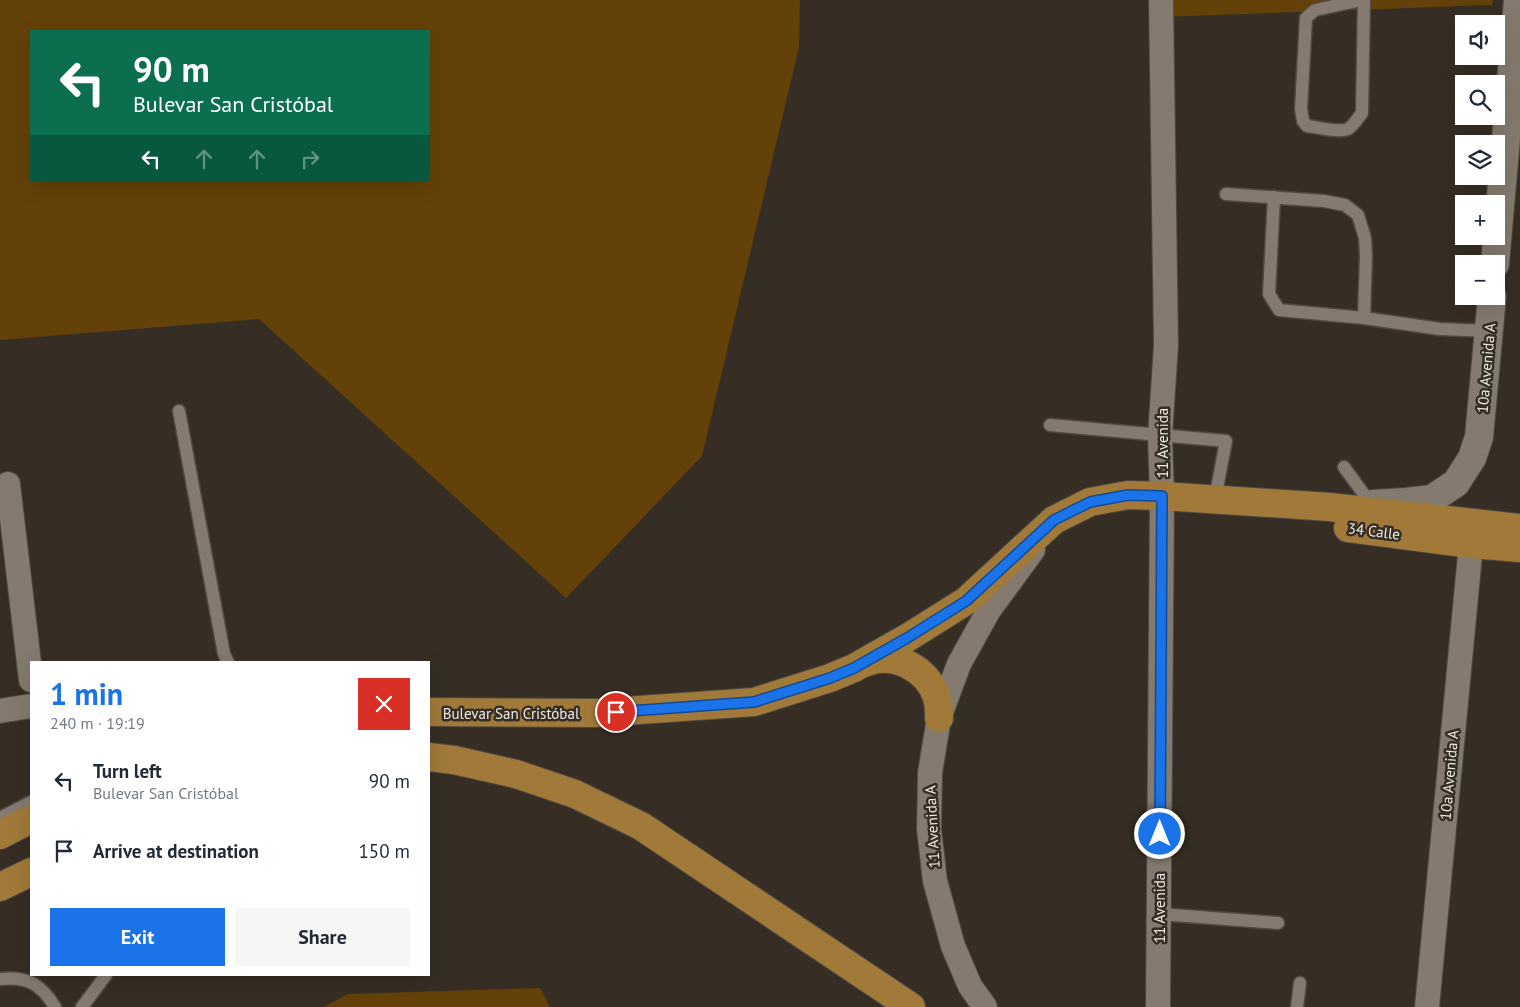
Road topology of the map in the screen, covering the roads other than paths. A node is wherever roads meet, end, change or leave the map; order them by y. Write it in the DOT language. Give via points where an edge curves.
graph roads {
  1 [pos="1161,0"];
  2 [pos="1363,0"];
  3 [pos="1518,0"];
  4 [pos="1226,194"];
  5 [pos="1274,197"];
  6 [pos="1496,255"];
  7 [pos="1491,305"];
  8 [pos="1364,318"];
  9 [pos="1489,331"];
  10 [pos="179,411"];
  11 [pos="1050,425"];
  12 [pos="1160,436"];
  13 [pos="1344,467"];
  14 [pos="8,484"];
  15 [pos="1162,496"];
  16 [pos="1223,500"];
  17 [pos="1371,504"];
  18 [pos="1330,508"];
  19 [pos="1054,520"];
  20 [pos="1520,528"];
  21 [pos="1471,544"];
  22 [pos="1520,548"];
  23 [pos="228,661"];
  24 [pos="854,668"];
  25 [pos="30,671"];
  26 [pos="30,706"];
  27 [pos="0,710"];
  28 [pos="430,712"];
  29 [pos="939,718"];
  30 [pos="430,757"];
  31 [pos="30,803"];
  32 [pos="0,818"];
  33 [pos="30,820"];
  34 [pos="0,835"];
  35 [pos="30,872"];
  36 [pos="0,887"];
  37 [pos="1159,914"];
  38 [pos="1278,923"];
  39 [pos="105,976"];
  40 [pos="32,978"];
  41 [pos="0,979"];
  42 [pos="1300,983"];
  43 [pos="55,1007"];
  44 [pos="82,1007"];
  45 [pos="911,1007"];
  46 [pos="985,1007"];
  47 [pos="1158,1007"];
  48 [pos="1297,1007"];
  49 [pos="1427,1007"];
  1 -- 12 [label="street, 11 Avenida" via="1166,345"];
  2 -- 2 [label="lane" via="1362,113 1347,130 1307,126 1300,109 1306,18 1315,10"];
  3 -- 6 [label="main road"];
  4 -- 5 [label="lane"];
  5 -- 8 [label="lane" via="1345,205 1358,215 1365,238"];
  5 -- 8 [label="lane" via="1269,294 1280,310"];
  7 -- 9 [label="main road, 10a Avenida A"];
  8 -- 9 [label="lane" via="1440,329"];
  9 -- 17 [label="main road, 10a Avenida A" via="1479,437 1472,458 1456,483 1432,499"];
  10 -- 23 [label="lane"];
  11 -- 12 [label="lane"];
  12 -- 15 [label="street, 11 Avenida"];
  12 -- 16 [label="lane" via="1226,441"];
  13 -- 17 [label="lane"];
  14 -- 25 [label="street"];
  15 -- 16 [label="main road, 34 Calle"];
  15 -- 19 [label="main road, Bulevar San Cristóbal" via="1128,495 1090,502"];
  15 -- 37 [label="street, 11 Avenida"];
  16 -- 18 [label="main road, 34 Calle"];
  16 -- 21 [label="main road, 34 Calle" via="1327,526"];
  17 -- 18 [label="main road, 10a Avenida A"];
  18 -- 20 [label="main road, 34 Calle"];
  19 -- 24 [label="main road, Bulevar San Cristóbal" via="966,601"];
  19 -- 29 [label="street, 11 Avenida A" via="989,610 959,664"];
  21 -- 22 [label="main road, 34 Calle"];
  21 -- 49 [label="street, 10a Avenida A"];
  24 -- 28 [label="main road, Bulevar San Cristóbal" via="754,702 596,713"];
  24 -- 29 [label="main road" via="873,660 894,659 913,666 928,680 937,698"];
  26 -- 27 [label="street"];
  29 -- 46 [label="street, 11 Avenida A" via="930,773 929,829 935,881 953,946 970,986"];
  30 -- 45 [label="main road" via="516,774 575,794 641,826"];
  31 -- 32 [label="lane"];
  33 -- 34 [label="main road"];
  35 -- 36 [label="main road"];
  37 -- 38 [label="lane"];
  37 -- 47 [label="street, 11 Avenida"];
  39 -- 44 [label="lane"];
  40 -- 41 [label="lane"];
  40 -- 43 [label="lane"];
  42 -- 48 [label="lane"];
}
